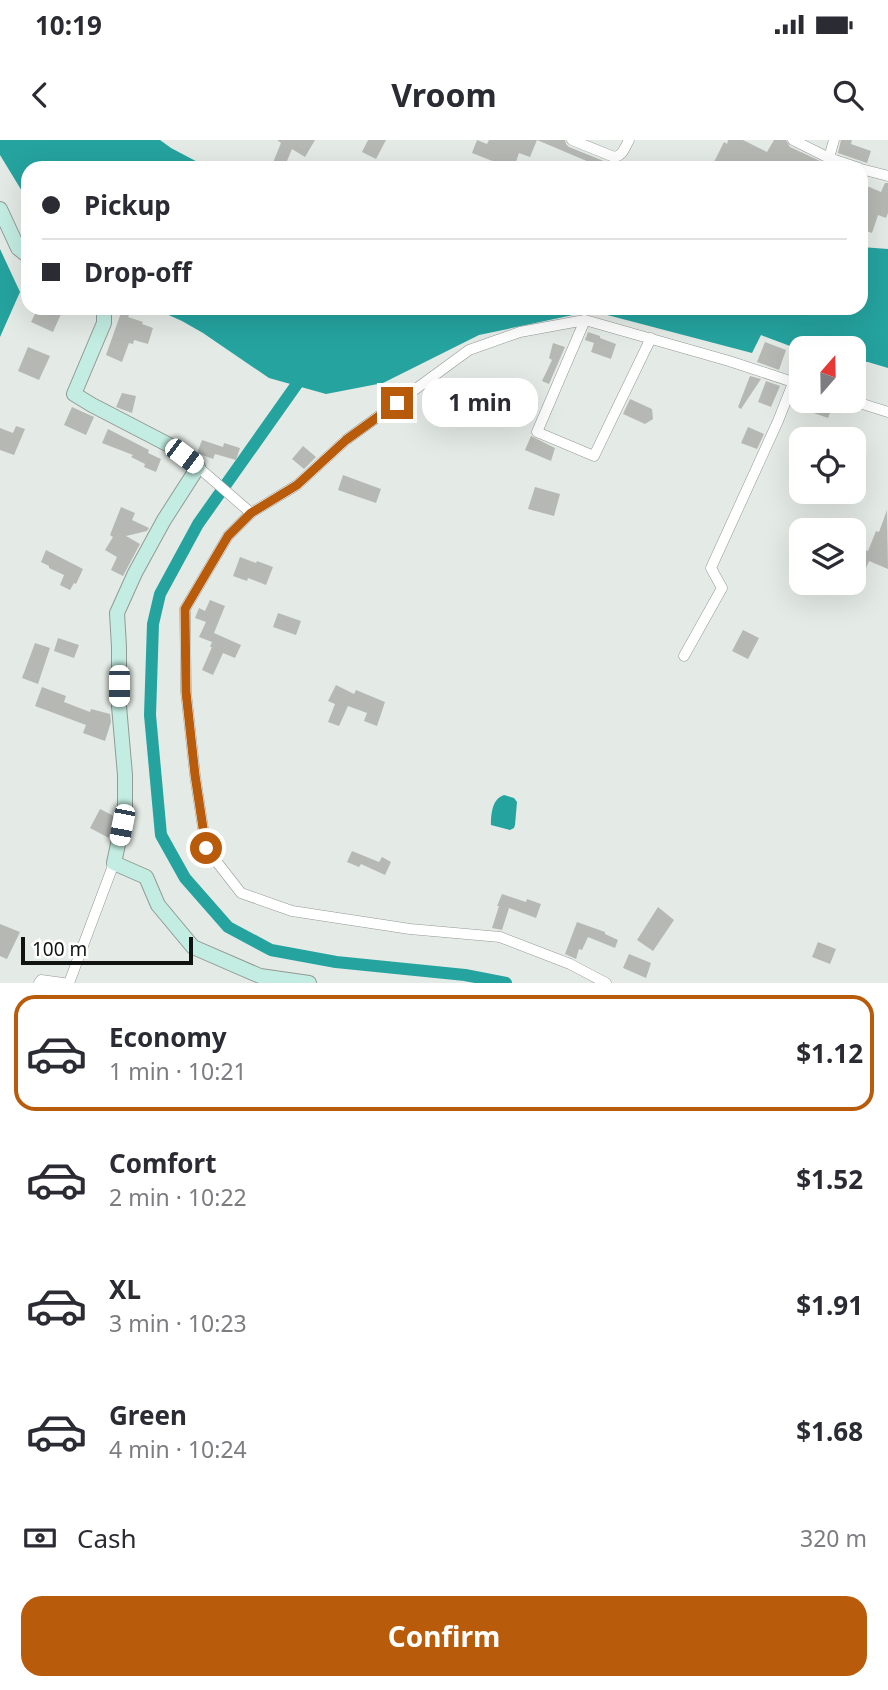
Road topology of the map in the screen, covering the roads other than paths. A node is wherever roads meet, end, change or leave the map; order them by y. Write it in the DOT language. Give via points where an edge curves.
graph roads {
  1 [pos="572,140"];
  2 [pos="629,140"];
  3 [pos="793,140"];
  4 [pos="834,140"];
  5 [pos="829,158"];
  6 [pos="838,161"];
  7 [pos="868,170"];
  8 [pos="888,176"];
  9 [pos="0,209"];
  10 [pos="21,250"];
  11 [pos="104,315"];
  12 [pos="585,320"];
  13 [pos="650,338"];
  14 [pos="789,381"];
  15 [pos="789,400"];
  16 [pos="866,405"];
  17 [pos="888,412"];
  18 [pos="198,467"];
  19 [pos="251,513"];
  20 [pos="684,656"];
  21 [pos="114,863"];
  22 [pos="39,983"];
  23 [pos="63,983"];
  24 [pos="69,983"];
  25 [pos="309,983"];
  26 [pos="606,983"];
  1 -- 2 [label="street" via="614,157"];
  3 -- 5 [label="street"];
  4 -- 5 [label="street"];
  5 -- 6 [label="street"];
  7 -- 8 [label="street"];
  9 -- 10 [label="street"];
  11 -- 18 [label="street" via="74,394 171,446"];
  12 -- 13 [label="street"];
  12 -- 13 [label="street" via="537,432 594,456"];
  12 -- 19 [label="street" via="520,332 469,350 346,440 297,485"];
  13 -- 14 [label="street"];
  15 -- 20 [label="street" via="711,568 722,588"];
  16 -- 17 [label="street"];
  18 -- 19 [label="street"];
  18 -- 21 [label="street" via="164,520 117,612 125,811"];
  19 -- 26 [label="street" via="228,536 185,609 186,692 206,848 241,893 292,911 500,937"];
  21 -- 24 [label="street"];
  21 -- 25 [label="street" via="146,877 158,905 192,947 260,976"];
  22 -- 23 [label="street"];
}
